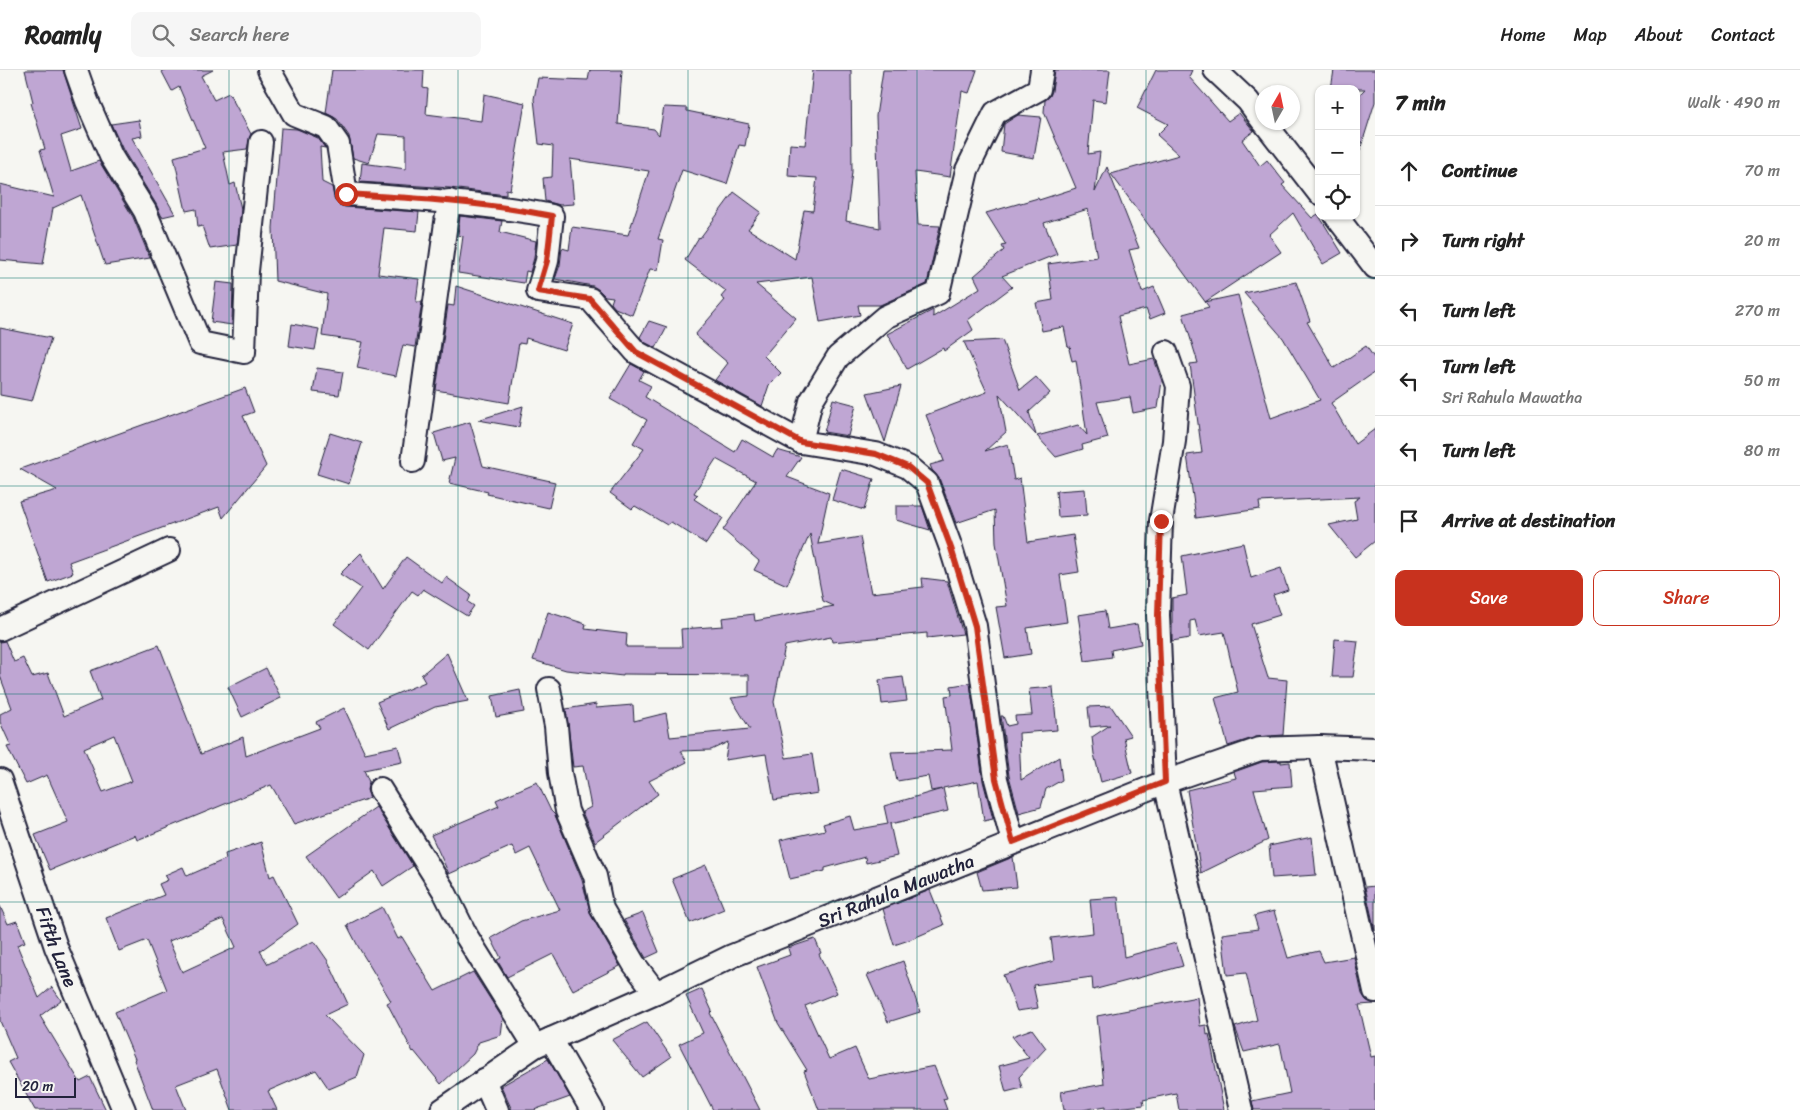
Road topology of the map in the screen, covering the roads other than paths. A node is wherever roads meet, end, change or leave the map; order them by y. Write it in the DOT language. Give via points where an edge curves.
graph roads {
  1 [pos="76,70"];
  2 [pos="269,70"];
  3 [pos="1042,70"];
  4 [pos="1214,70"];
  5 [pos="1255,110"];
  6 [pos="1271,130"];
  7 [pos="262,142"];
  8 [pos="1315,188"];
  9 [pos="449,201"];
  10 [pos="1339,220"];
  11 [pos="1375,267"];
  12 [pos="1166,352"];
  13 [pos="801,442"];
  14 [pos="413,461"];
  15 [pos="169,550"];
  16 [pos="0,629"];
  17 [pos="549,689"];
  18 [pos="1320,747"];
  19 [pos="1375,749"];
  20 [pos="0,780"];
  21 [pos="1165,782"];
  22 [pos="380,789"];
  23 [pos="1013,842"];
  24 [pos="1375,991"];
  25 [pos="656,994"];
  26 [pos="543,1043"];
  27 [pos="484,1080"];
  28 [pos="124,1110"];
  29 [pos="442,1110"];
  30 [pos="498,1110"];
  31 [pos="592,1110"];
  32 [pos="1241,1110"];
  1 -- 7 [label="street" via="111,156 145,211 200,343 244,352 247,271"];
  2 -- 9 [label="street" via="294,114 326,127 338,144 346,194"];
  3 -- 13 [label="street" via="1039,89 995,113 967,170 938,293 885,317 838,357 810,401"];
  4 -- 5 [label="street"];
  6 -- 8 [label="street"];
  9 -- 13 [label="street" via="552,216 547,261 538,291 590,299 636,352"];
  9 -- 14 [label="street"];
  10 -- 11 [label="street"];
  12 -- 21 [label="street" via="1178,386 1174,441 1161,521 1158,615"];
  13 -- 23 [label="street" via="876,454 908,467 927,483 975,626 996,779"];
  15 -- 16 [label="street"];
  17 -- 25 [label="street" via="566,811 595,876 602,909"];
  18 -- 19 [label="street, Sri Rahula Mawatha"];
  18 -- 21 [label="street, Sri Rahula Mawatha" via="1260,749"];
  18 -- 24 [label="street"];
  20 -- 28 [label="street, Fifth Lane" via="56,947"];
  21 -- 23 [label="street, Sri Rahula Mawatha"];
  21 -- 32 [label="street"];
  22 -- 26 [label="street" via="444,891 467,937"];
  23 -- 25 [label="street, Sri Rahula Mawatha" via="732,956"];
  25 -- 26 [label="street, Sri Rahula Mawatha"];
  26 -- 27 [label="street, Sri Rahula Mawatha"];
  26 -- 31 [label="street"];
  27 -- 29 [label="street, Sri Rahula Mawatha"];
  27 -- 30 [label="street"];
}
